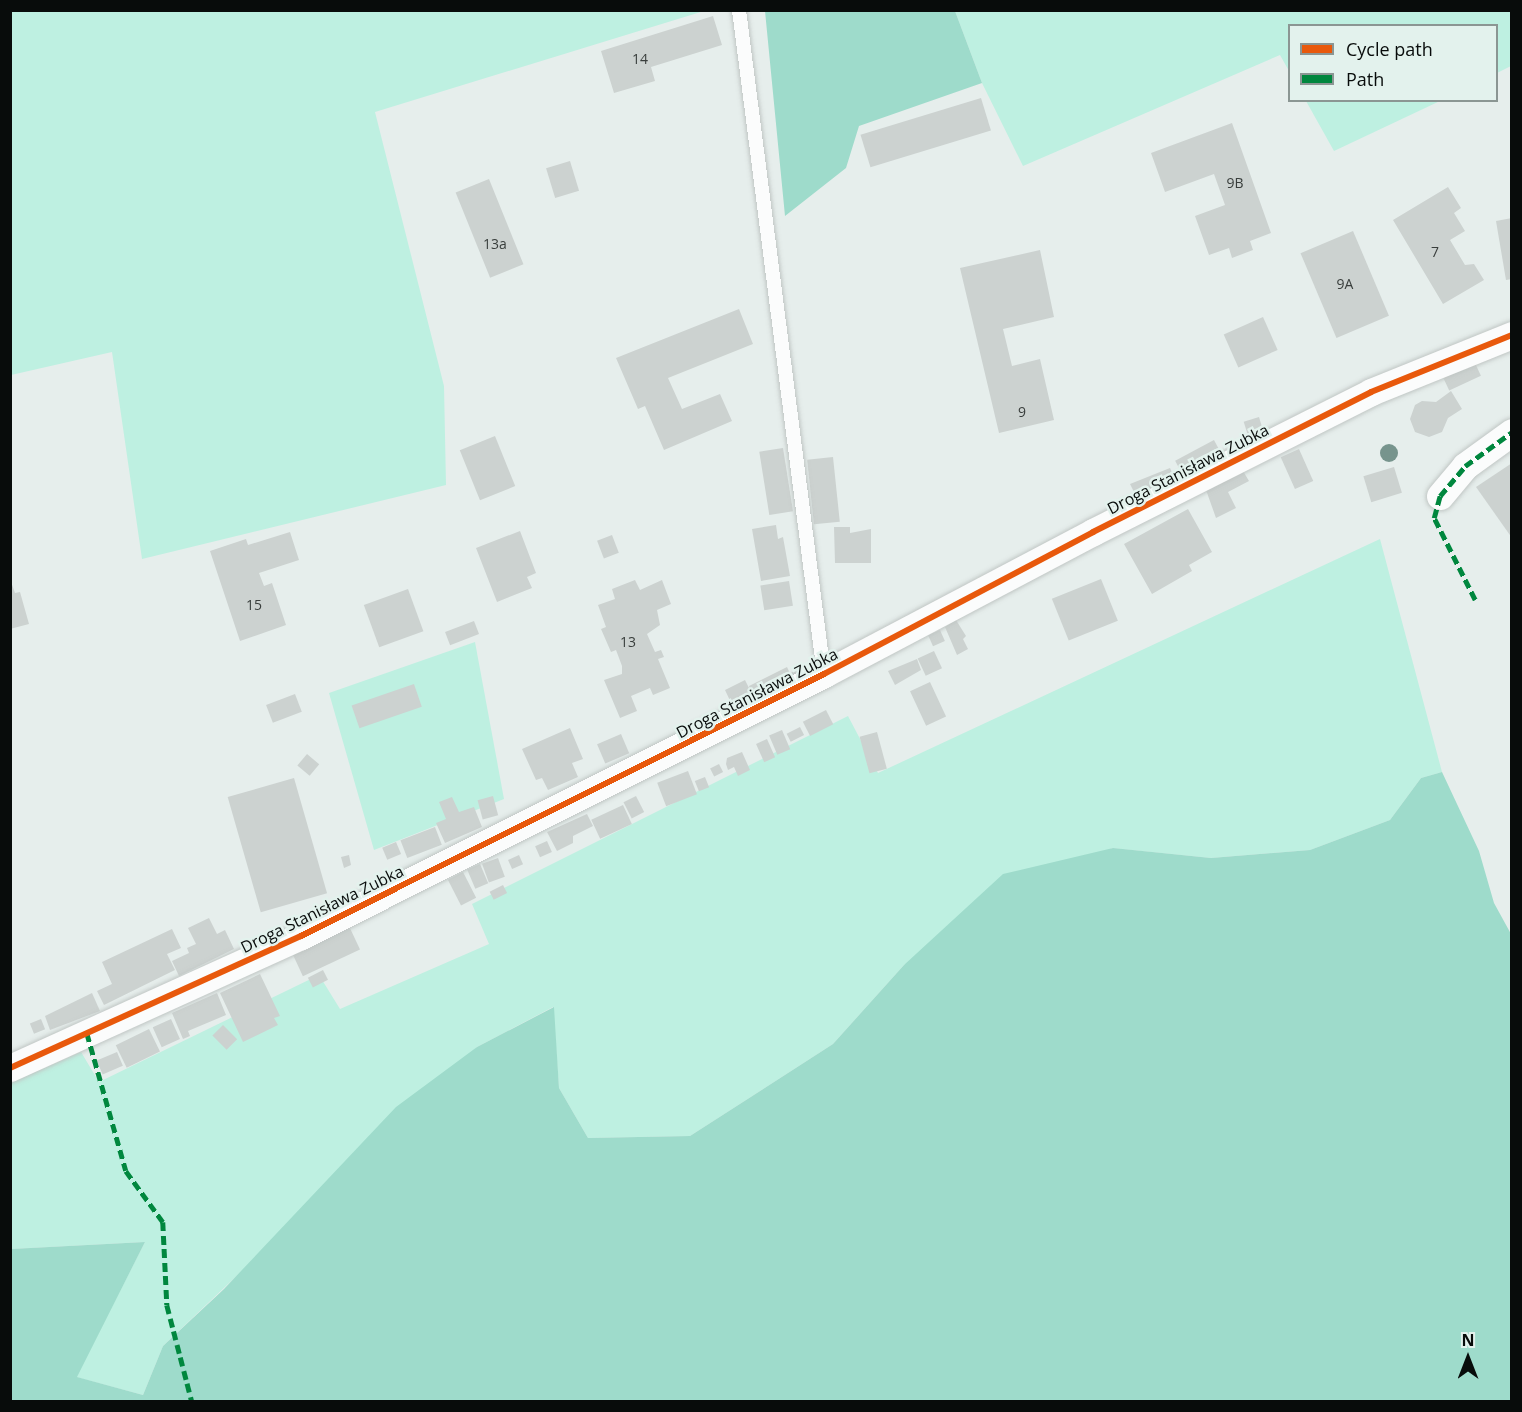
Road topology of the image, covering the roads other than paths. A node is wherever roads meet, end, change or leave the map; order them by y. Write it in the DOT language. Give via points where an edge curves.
graph roads {
  1 [pos="739,10"];
  2 [pos="1512,335"];
  3 [pos="1512,432"];
  4 [pos="1440,496"];
  5 [pos="824,674"];
  6 [pos="10,1068"];
  1 -- 5 [label="lane"];
  2 -- 5 [label="street, Droga Stanisława Zubka" via="1371,392"];
  3 -- 4 [label="street" via="1465,466"];
  5 -- 6 [label="street, Droga Stanisława Zubka" via="301,936"];
}
